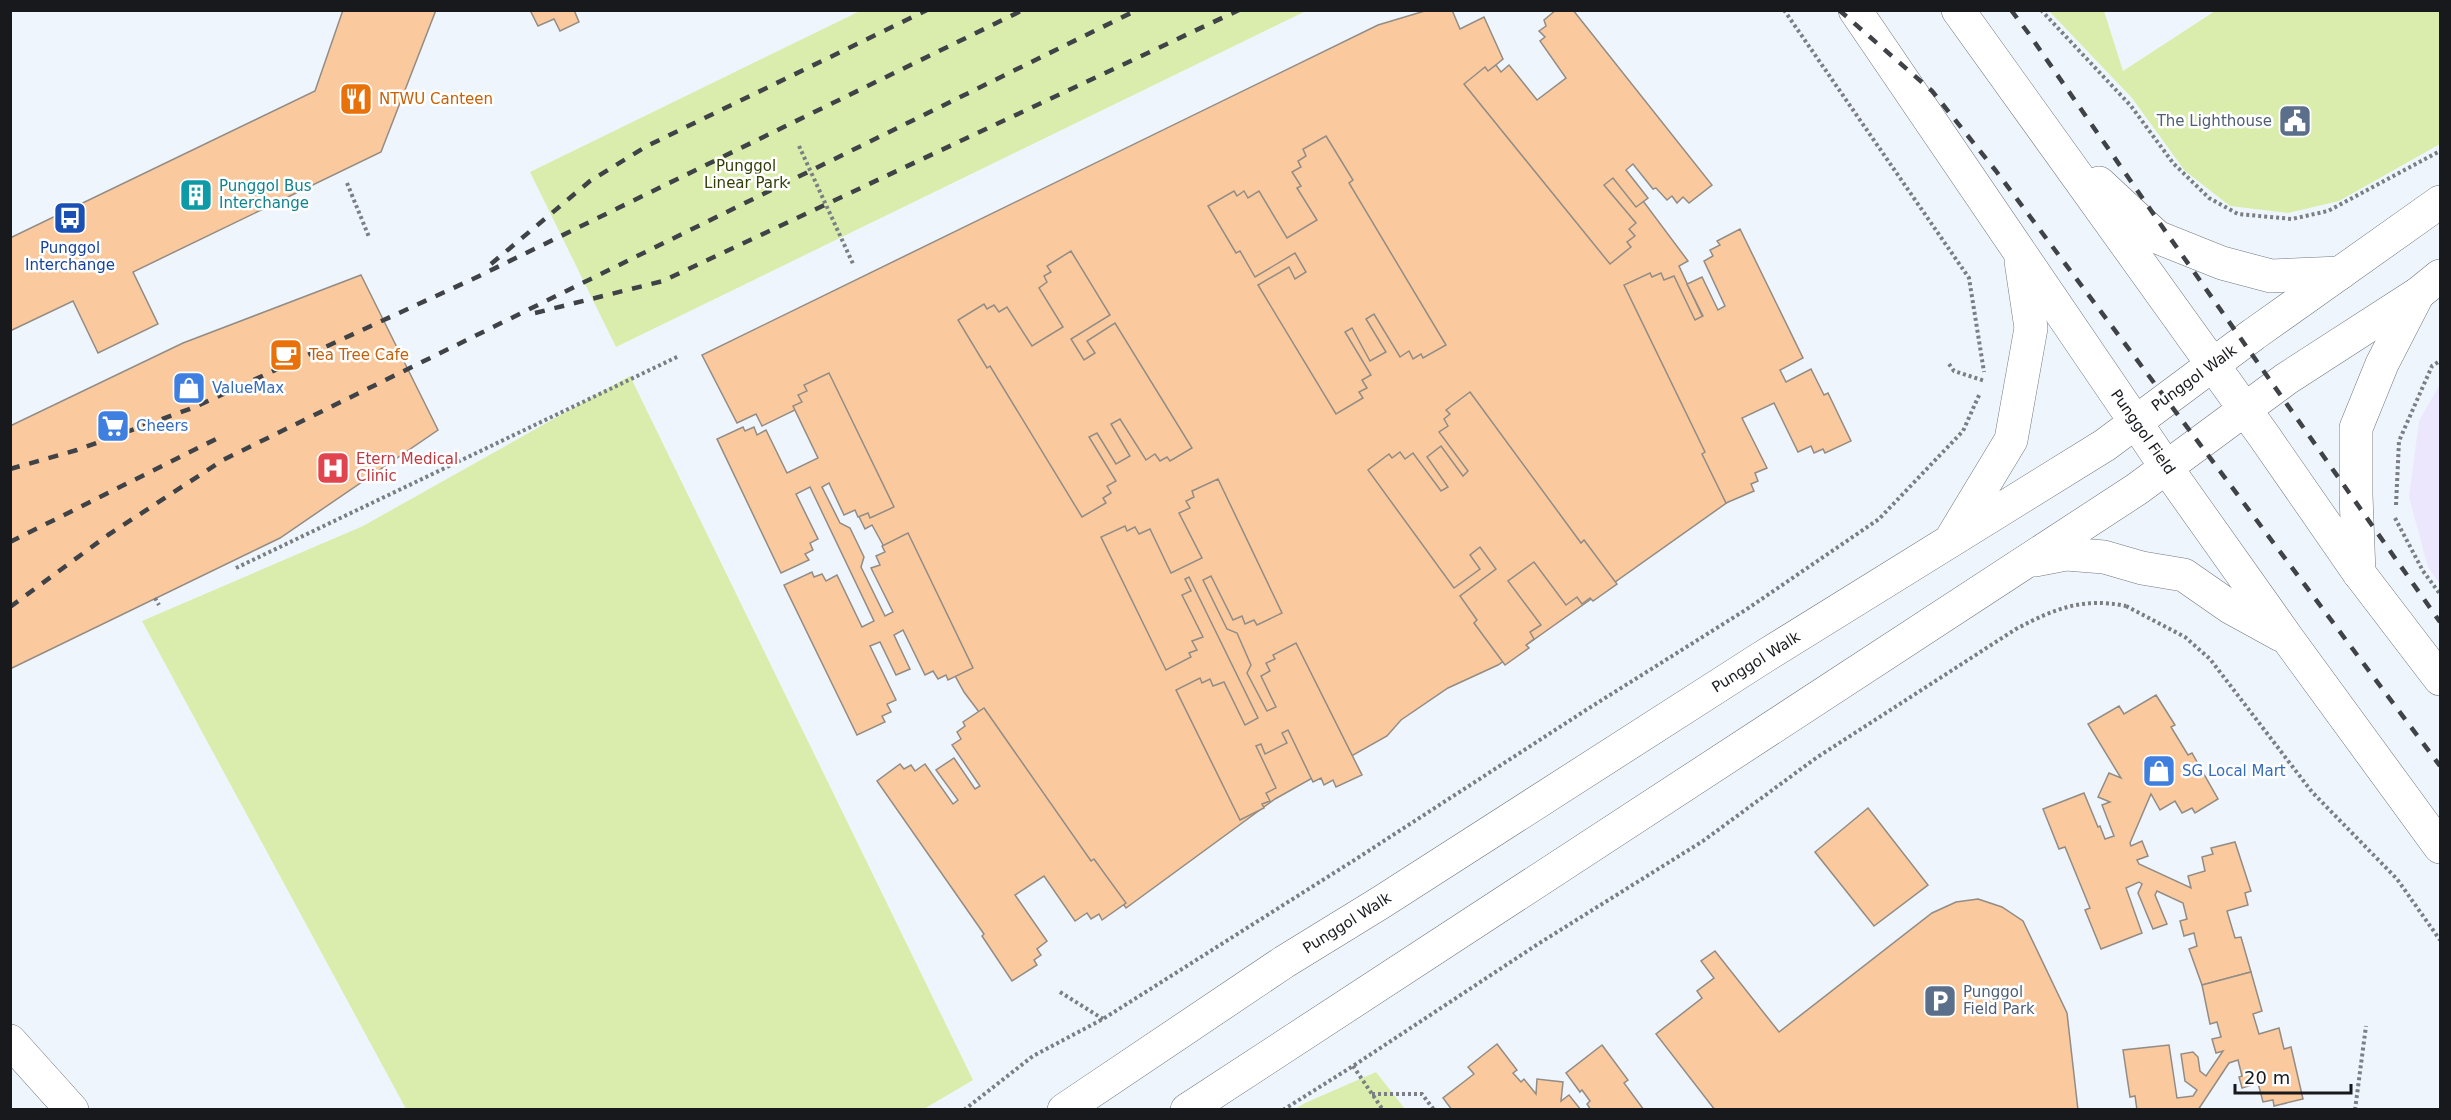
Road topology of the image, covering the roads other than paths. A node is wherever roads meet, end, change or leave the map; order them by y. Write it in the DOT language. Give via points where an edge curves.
graph roads {
  1 [pos="1856,10"];
  2 [pos="1958,10"];
  3 [pos="2043,131"];
  4 [pos="2440,202"];
  5 [pos="2019,252"];
  6 [pos="2340,273"];
  7 [pos="2430,285"];
  8 [pos="2212,364"];
  9 [pos="2245,410"];
  10 [pos="2136,421"];
  11 [pos="2166,467"];
  12 [pos="1951,540"];
  13 [pos="2024,562"];
  14 [pos="2359,573"];
  15 [pos="2288,639"];
  16 [pos="2440,679"];
  17 [pos="2440,847"];
  18 [pos="10,1041"];
  19 [pos="72,1110"];
  20 [pos="1064,1110"];
  21 [pos="1187,1110"];
  1 -- 5 [label="street, Punggol Field"];
  2 -- 3 [label="street"];
  3 -- 6 [label="street" via="2157,237 2222,263 2271,276"];
  3 -- 8 [label="street"];
  4 -- 6 [label="street, Punggol Walk"];
  5 -- 10 [label="street, Punggol Field"];
  5 -- 12 [label="street" via="2031,328 2011,440"];
  6 -- 8 [label="street, Punggol Walk"];
  7 -- 9 [label="street"];
  7 -- 14 [label="street" via="2382,364 2356,428"];
  8 -- 9 [label="street"];
  8 -- 10 [label="street, Punggol Walk"];
  9 -- 11 [label="street"];
  9 -- 14 [label="street"];
  10 -- 11 [label="street, Punggol Field"];
  10 -- 12 [label="street, Punggol Walk" via="2105,445"];
  11 -- 13 [label="street"];
  11 -- 15 [label="street, Punggol Field"];
  12 -- 20 [label="street, Punggol Walk" via="1284,962"];
  13 -- 15 [label="street" via="2066,554 2104,556 2184,575 2230,607"];
  13 -- 21 [label="street"];
  14 -- 16 [label="street"];
  15 -- 17 [label="street, Punggol Field"];
  18 -- 19 [label="street"];
}
